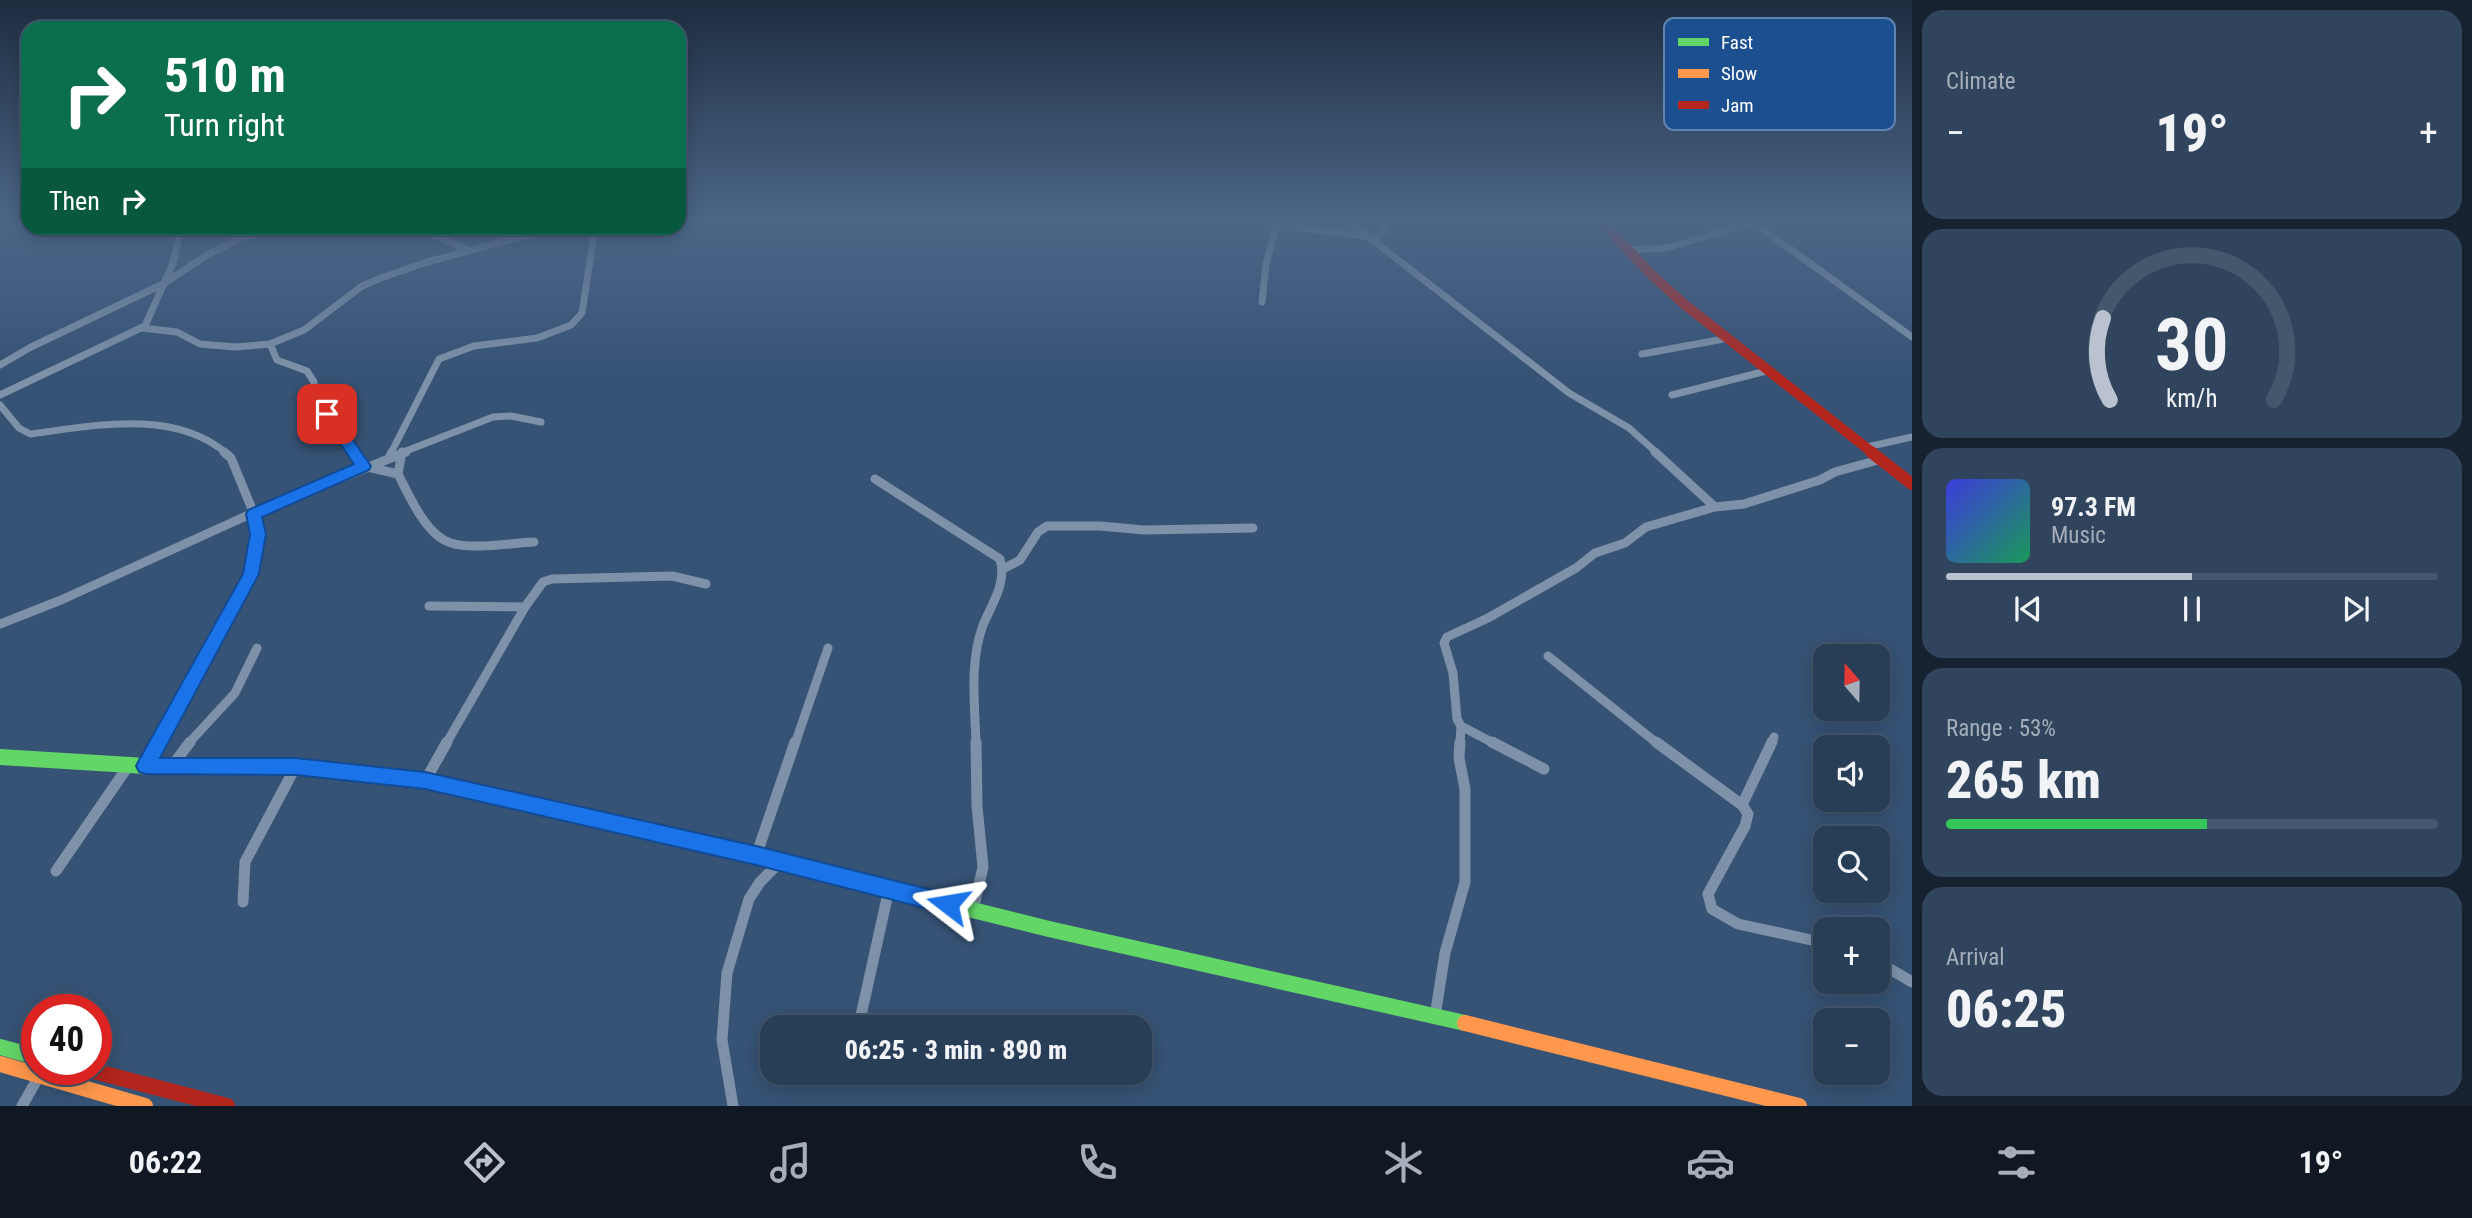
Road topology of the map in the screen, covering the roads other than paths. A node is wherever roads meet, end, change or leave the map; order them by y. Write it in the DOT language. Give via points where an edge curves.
graph roads {
  1 [pos="169,272"];
  2 [pos="182,272"];
  3 [pos="401,272"];
  4 [pos="589,272"];
  5 [pos="1265,272"];
  6 [pos="1412,272"];
  7 [pos="1650,272"];
  8 [pos="1824,272"];
  9 [pos="163,284"];
  10 [pos="1262,302"];
  11 [pos="142,328"];
  12 [pos="1912,337"];
  13 [pos="1729,338"];
  14 [pos="270,344"];
  15 [pos="1642,354"];
  16 [pos="0,365"];
  17 [pos="1769,370"];
  18 [pos="0,395"];
  19 [pos="1672,395"];
  20 [pos="0,405"];
  21 [pos="541,422"];
  22 [pos="1912,437"];
  23 [pos="1867,447"];
  24 [pos="402,451"];
  25 [pos="390,456"];
  26 [pos="1882,459"];
  27 [pos="363,466"];
  28 [pos="398,474"];
  29 [pos="876,479"];
  30 [pos="1912,484"];
  31 [pos="1715,507"];
  32 [pos="254,514"];
  33 [pos="1253,528"];
  34 [pos="534,542"];
  35 [pos="1003,569"];
  36 [pos="706,584"];
  37 [pos="429,606"];
  38 [pos="526,607"];
  39 [pos="0,624"];
  40 [pos="257,648"];
  41 [pos="828,648"];
  42 [pos="1548,656"];
  43 [pos="1461,726"];
  44 [pos="1774,737"];
  45 [pos="0,757"];
  46 [pos="129,765"];
  47 [pos="146,766"];
  48 [pos="172,766"];
  49 [pos="296,766"];
  50 [pos="1544,769"];
  51 [pos="425,781"];
  52 [pos="1742,806"];
  53 [pos="756,856"];
  54 [pos="780,862"];
  55 [pos="55,871"];
  56 [pos="889,889"];
  57 [pos="243,902"];
  58 [pos="973,910"];
  59 [pos="1813,940"];
  60 [pos="1890,969"];
  61 [pos="1912,982"];
  62 [pos="861,1015"];
  63 [pos="1435,1016"];
  64 [pos="0,1047"];
  65 [pos="21,1052"];
  66 [pos="0,1064"];
  67 [pos="21,1069"];
  68 [pos="112,1076"];
  69 [pos="34,1085"];
  70 [pos="76,1085"];
  71 [pos="22,1106"];
  72 [pos="145,1106"];
  73 [pos="227,1106"];
  74 [pos="733,1106"];
  75 [pos="1799,1106"];
  1 -- 9 [label="street"];
  2 -- 9 [label="street"];
  3 -- 14 [label="street" via="362,286 304,330"];
  4 -- 25 [label="street" via="578,320 553,334 474,344 439,359"];
  5 -- 10 [label="street"];
  6 -- 31 [label="street" via="1569,393 1629,428"];
  7 -- 13 [label="main road"];
  8 -- 12 [label="street"];
  9 -- 11 [label="street"];
  9 -- 16 [label="street"];
  11 -- 14 [label="street" via="177,332 200,344"];
  11 -- 18 [label="street"];
  13 -- 15 [label="street"];
  13 -- 17 [label="main road"];
  14 -- 27 [label="street" via="276,360 307,371 314,382 314,396"];
  17 -- 19 [label="street"];
  17 -- 23 [label="main road"];
  20 -- 32 [label="street" via="30,434 111,423 188,432 231,458"];
  21 -- 24 [label="street" via="501,415"];
  22 -- 23 [label="street"];
  23 -- 26 [label="main road"];
  24 -- 25 [label="street"];
  24 -- 28 [label="street"];
  25 -- 27 [label="street"];
  26 -- 30 [label="main road"];
  26 -- 31 [label="street" via="1754,501"];
  27 -- 28 [label="street"];
  27 -- 32 [label="street"];
  28 -- 34 [label="street" via="421,518 447,543"];
  29 -- 35 [label="street" via="1000,559"];
  31 -- 43 [label="street" via="1646,527 1625,543 1595,553 1510,606 1447,637 1444,643"];
  32 -- 39 [label="street" via="41,611"];
  32 -- 47 [label="street" via="258,534 251,574"];
  33 -- 35 [label="street" via="1047,526 1020,560"];
  35 -- 58 [label="street" via="976,644 977,806 984,867"];
  36 -- 38 [label="street" via="672,576 552,579 543,582"];
  37 -- 38 [label="street"];
  38 -- 51 [label="street"];
  40 -- 48 [label="street" via="235,693"];
  41 -- 53 [label="street"];
  42 -- 52 [label="street"];
  43 -- 50 [label="street"];
  43 -- 63 [label="street" via="1465,882 1445,953"];
  44 -- 52 [label="street"];
  45 -- 46 [label="main road"];
  46 -- 47 [label="main road"];
  46 -- 55 [label="street"];
  47 -- 48 [label="main road"];
  48 -- 49 [label="main road"];
  49 -- 51 [label="main road"];
  49 -- 57 [label="street" via="245,862"];
  51 -- 53 [label="main road"];
  52 -- 59 [label="street" via="1748,814 1745,825 1708,894 1708,904 1730,920"];
  53 -- 54 [label="main road"];
  54 -- 56 [label="main road"];
  54 -- 74 [label="street" via="747,903 726,978 722,1047"];
  56 -- 58 [label="main road"];
  56 -- 62 [label="street"];
  58 -- 63 [label="main road"];
  60 -- 61 [label="street"];
  63 -- 75 [label="main road"];
  64 -- 65 [label="main road"];
  66 -- 67 [label="main road"];
  68 -- 73 [label="main road"];
  69 -- 71 [label="street"];
  70 -- 72 [label="main road"];
}
